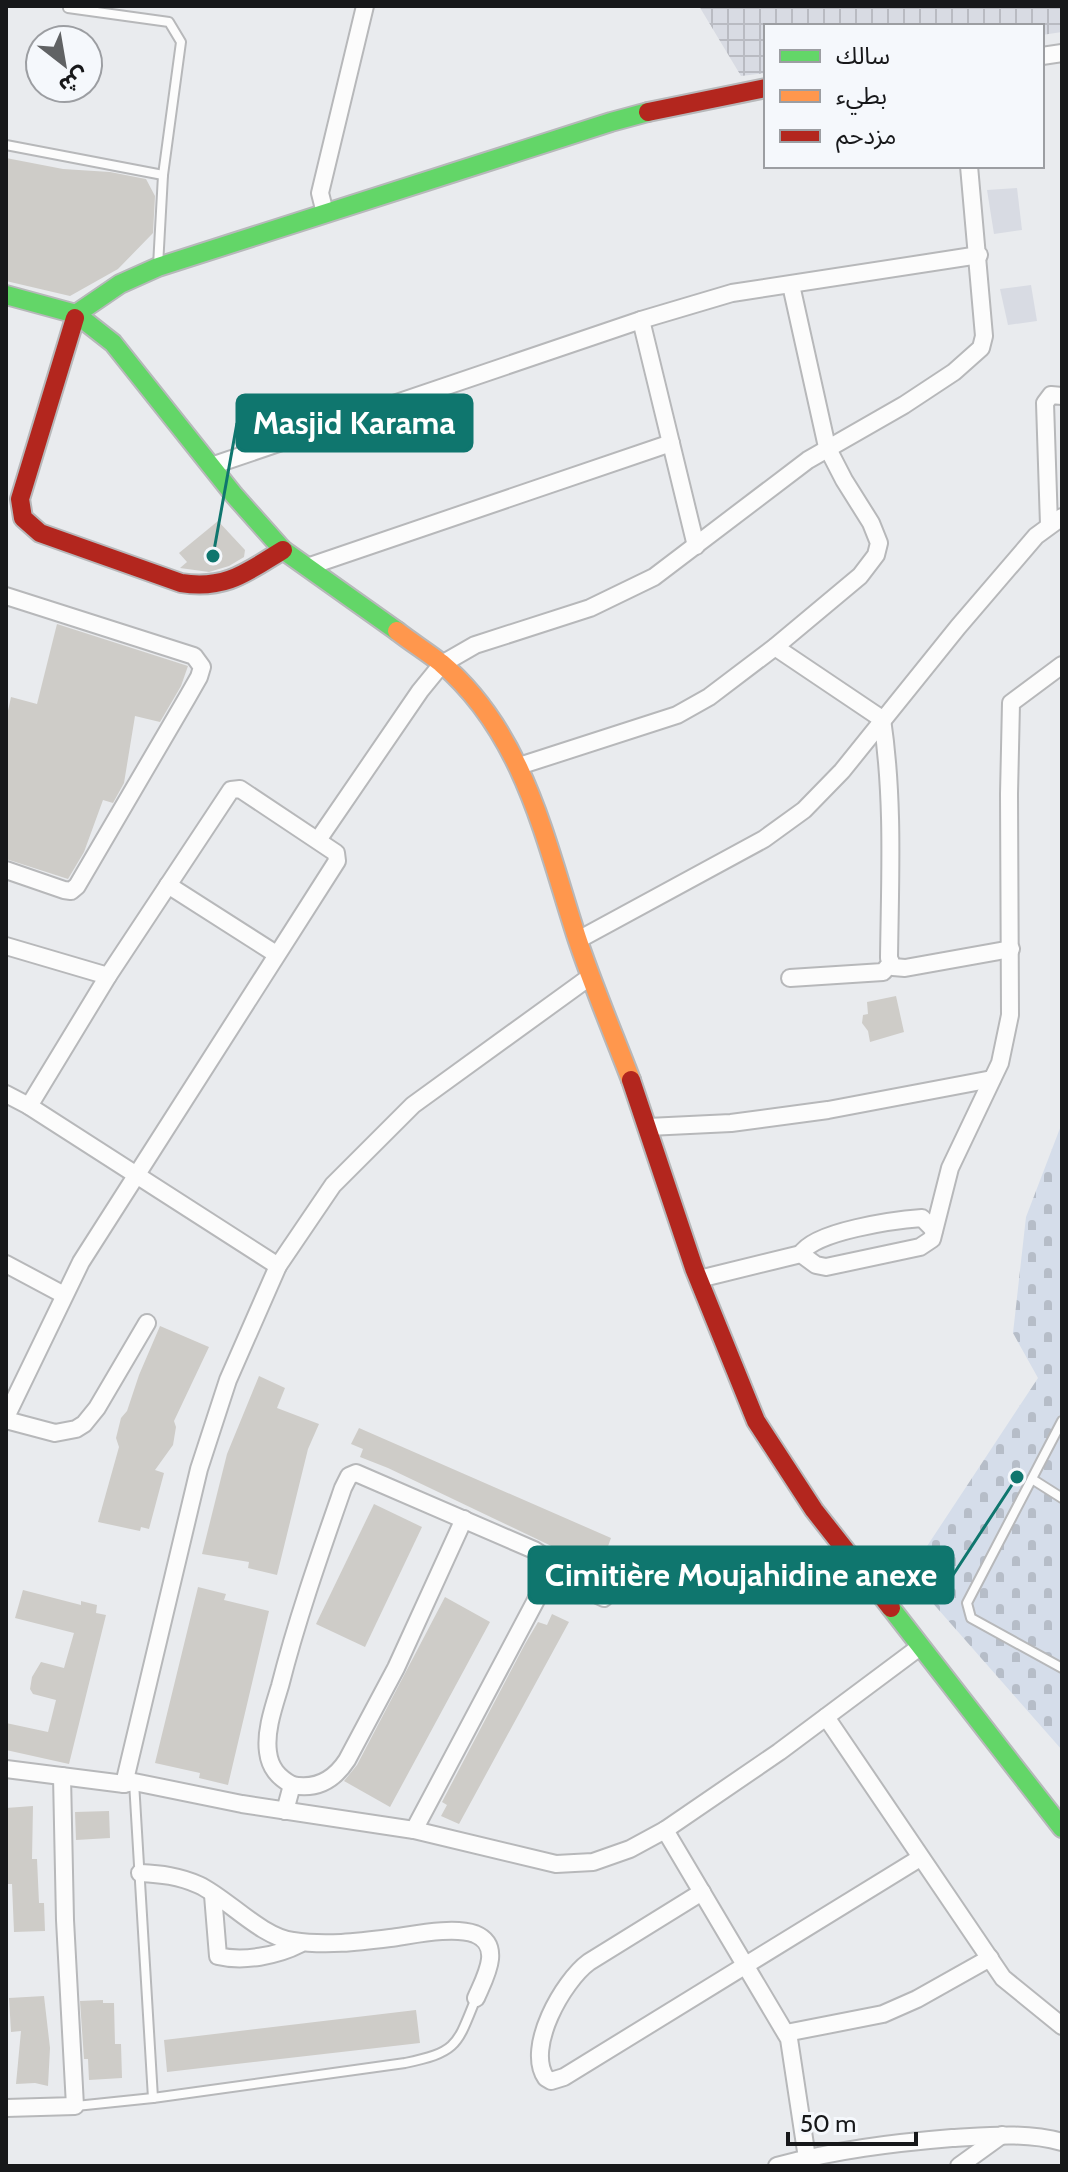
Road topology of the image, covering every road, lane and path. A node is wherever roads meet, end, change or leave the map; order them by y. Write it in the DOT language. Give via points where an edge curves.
graph roads {
  1 [pos="365,6"];
  2 [pos="68,8"];
  3 [pos="764,88"];
  4 [pos="6,145"];
  5 [pos="969,168"];
  6 [pos="163,175"];
  7 [pos="325,213"];
  8 [pos="979,255"];
  9 [pos="158,267"];
  10 [pos="791,285"];
  11 [pos="6,295"];
  12 [pos="76,314"];
  13 [pos="641,320"];
  14 [pos="1062,396"];
  15 [pos="671,443"];
  16 [pos="827,447"];
  17 [pos="211,466"];
  18 [pos="1055,521"];
  19 [pos="696,546"];
  20 [pos="283,550"];
  21 [pos="307,567"];
  22 [pos="6,596"];
  23 [pos="775,647"];
  24 [pos="442,664"];
  25 [pos="1062,665"];
  26 [pos="882,719"];
  27 [pos="519,766"];
  28 [pos="318,840"];
  29 [pos="6,870"];
  30 [pos="168,885"];
  31 [pos="578,940"];
  32 [pos="6,946"];
  33 [pos="1011,949"];
  34 [pos="276,954"];
  35 [pos="891,963"];
  36 [pos="108,976"];
  37 [pos="591,976"];
  38 [pos="790,978"];
  39 [pos="992,1079"];
  40 [pos="6,1094"];
  41 [pos="29,1106"];
  42 [pos="648,1127"];
  43 [pos="135,1174"];
  44 [pos="934,1230"];
  45 [pos="801,1254"];
  46 [pos="6,1264"];
  47 [pos="278,1266"];
  48 [pos="699,1279"];
  49 [pos="64,1295"];
  50 [pos="147,1323"];
  51 [pos="6,1418"];
  52 [pos="1062,1421"];
  53 [pos="1032,1479"];
  54 [pos="1062,1498"];
  55 [pos="464,1519"];
  56 [pos="552,1574"];
  57 [pos="604,1598"];
  58 [pos="921,1646"];
  59 [pos="1062,1668"];
  60 [pos="826,1717"];
  61 [pos="6,1769"];
  62 [pos="62,1776"];
  63 [pos="129,1783"];
  64 [pos="292,1785"];
  65 [pos="285,1811"];
  66 [pos="1062,1828"];
  67 [pos="414,1830"];
  68 [pos="665,1830"];
  69 [pos="920,1858"];
  70 [pos="140,1873"];
  71 [pos="702,1892"];
  72 [pos="213,1895"];
  73 [pos="303,1942"];
  74 [pos="990,1958"];
  75 [pos="747,1965"];
  76 [pos="476,1998"];
  77 [pos="1062,2026"];
  78 [pos="786,2033"];
  79 [pos="153,2098"];
  80 [pos="75,2106"];
  81 [pos="6,2108"];
  82 [pos="1002,2135"];
  83 [pos="1062,2142"];
  84 [pos="807,2158"];
  85 [pos="777,2166"];
  86 [pos="959,2166"];
  1 -- 7 [label="street" via="320,193"];
  2 -- 6 [label="lane" via="169,22 174,28 181,42"];
  3 -- 7 [label="street" via="611,122"];
  4 -- 6 [label="lane"];
  5 -- 8 [label="street"];
  6 -- 9 [label="lane"];
  7 -- 9 [label="street"];
  8 -- 10 [label="street"];
  8 -- 16 [label="street" via="981,348 916,397"];
  9 -- 12 [label="street" via="120,284"];
  10 -- 13 [label="street" via="732,293"];
  10 -- 16 [label="street"];
  11 -- 12 [label="street"];
  12 -- 17 [label="street" via="113,343"];
  12 -- 20 [label="street" via="20,499 26,523 54,539 201,588 228,583"];
  13 -- 15 [label="street"];
  13 -- 17 [label="street"];
  14 -- 18 [label="street" via="1051,395 1045,403"];
  15 -- 19 [label="street"];
  15 -- 21 [label="street"];
  16 -- 19 [label="street"];
  16 -- 23 [label="street" via="871,523 879,549 860,576"];
  17 -- 20 [label="street"];
  18 -- 26 [label="street" via="1036,536"];
  19 -- 24 [label="street" via="613,599 475,645"];
  20 -- 21 [label="street"];
  21 -- 24 [label="street"];
  22 -- 29 [label="street" via="194,656 202,667 77,886 64,890"];
  23 -- 26 [label="street"];
  23 -- 27 [label="street" via="677,715"];
  24 -- 27 [label="street" via="478,702"];
  24 -- 28 [label="street"];
  25 -- 33 [label="street" via="1020,694 1009,713"];
  26 -- 31 [label="street" via="804,810 764,839"];
  26 -- 35 [label="street" via="890,801"];
  27 -- 31 [label="street"];
  28 -- 30 [label="street" via="233,788"];
  28 -- 34 [label="street" via="336,853 337,861"];
  30 -- 34 [label="street"];
  30 -- 36 [label="street"];
  31 -- 37 [label="street"];
  32 -- 36 [label="street"];
  33 -- 35 [label="street" via="905,968"];
  33 -- 39 [label="street" via="1010,1015 1005,1048"];
  34 -- 43 [label="street"];
  35 -- 38 [label="street" via="883,972"];
  36 -- 41 [label="street"];
  37 -- 42 [label="street"];
  37 -- 47 [label="street" via="413,1105 333,1185"];
  39 -- 42 [label="street" via="828,1110"];
  39 -- 44 [label="street" via="950,1168"];
  40 -- 41 [label="street"];
  41 -- 43 [label="street"];
  42 -- 48 [label="street"];
  43 -- 47 [label="street"];
  43 -- 49 [label="street"];
  44 -- 45 [label="street" via="922,1218 890,1222 817,1240"];
  44 -- 45 [label="street" via="932,1239 920,1247 826,1267"];
  45 -- 48 [label="street"];
  46 -- 49 [label="street"];
  47 -- 63 [label="street" via="214,1417"];
  48 -- 58 [label="street" via="742,1392 769,1444"];
  49 -- 51 [label="street"];
  50 -- 51 [label="street" via="84,1424 55,1433"];
  52 -- 53 [label="lane"];
  53 -- 54 [label="lane"];
  53 -- 59 [label="lane" via="967,1603 971,1618"];
  55 -- 56 [label="street" via="534,1550 551,1564"];
  55 -- 64 [label="street" via="347,1760 325,1782"];
  55 -- 64 [label="street" via="356,1473 348,1478 293,1636 267,1742 273,1770"];
  56 -- 57 [label="street"];
  56 -- 67 [label="street"];
  58 -- 60 [label="street"];
  58 -- 66 [label="street"];
  60 -- 68 [label="street"];
  60 -- 69 [label="street"];
  61 -- 62 [label="street"];
  62 -- 63 [label="street"];
  62 -- 80 [label="street"];
  63 -- 65 [label="street"];
  63 -- 70 [label="lane"];
  64 -- 65 [label="street"];
  65 -- 67 [label="street"];
  67 -- 68 [label="street" via="523,1858 574,1864 612,1857"];
  68 -- 71 [label="street"];
  69 -- 74 [label="street"];
  69 -- 75 [label="street"];
  70 -- 72 [label="street" via="169,1874"];
  70 -- 79 [label="lane"];
  71 -- 75 [label="street"];
  71 -- 75 [label="street" via="572,1976 541,2039 543,2074 551,2081 564,2077"];
  72 -- 73 [label="street" via="288,1941"];
  72 -- 73 [label="street" via="218,1956 256,1957"];
  73 -- 76 [label="street" via="445,1931 476,1934 489,1946 491,1958"];
  74 -- 77 [label="street" via="1009,1984"];
  74 -- 78 [label="street" via="883,2014"];
  75 -- 78 [label="street"];
  76 -- 79 [label="lane" via="457,2043 438,2055"];
  78 -- 84 [label="street"];
  79 -- 80 [label="lane"];
  80 -- 81 [label="street"];
  82 -- 83 [label="street"];
  82 -- 84 [label="street" via="884,2144"];
  82 -- 86 [label="street"];
  84 -- 85 [label="street"];
}
